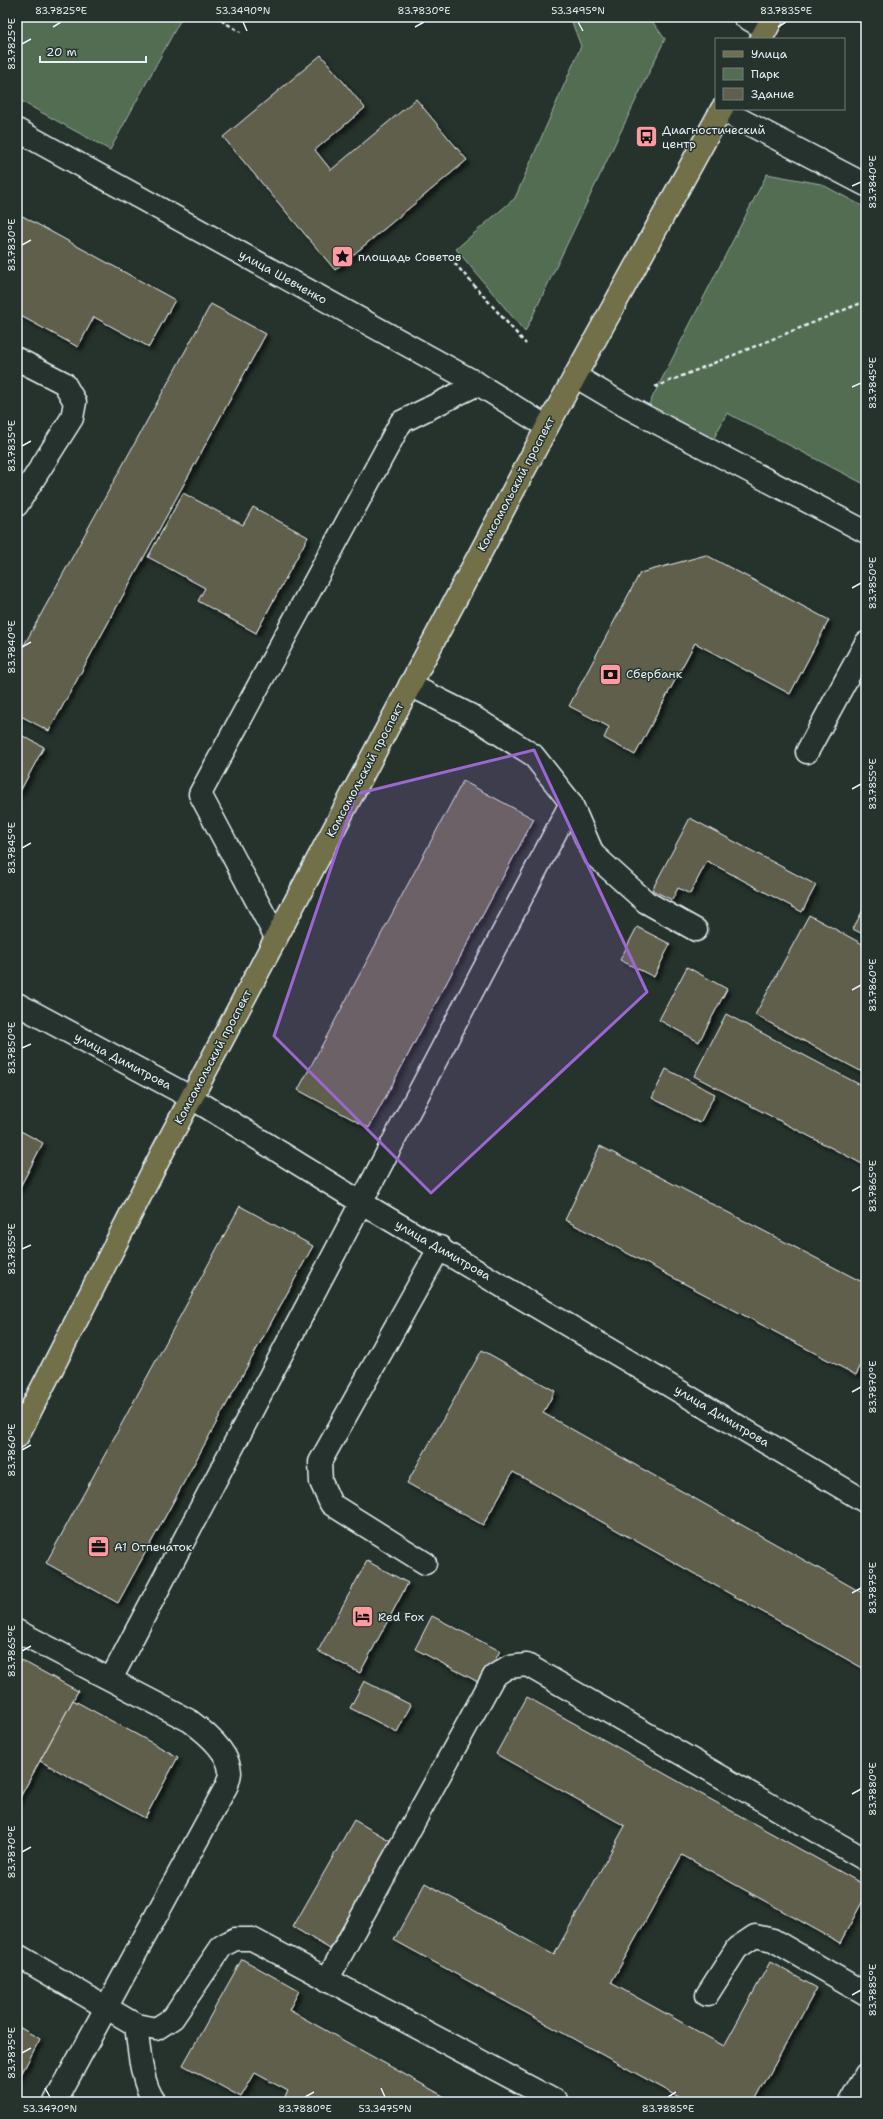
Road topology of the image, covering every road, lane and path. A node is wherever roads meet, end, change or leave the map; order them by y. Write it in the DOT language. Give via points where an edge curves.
graph roads {
  1 [pos="215,17"];
  2 [pos="746,17"];
  3 [pos="767,28"];
  4 [pos="241,32"];
  5 [pos="721,110"];
  6 [pos="724,110"];
  7 [pos="17,130"];
  8 [pos="866,185"];
  9 [pos="450,258"];
  10 [pos="866,301"];
  11 [pos="526,344"];
  12 [pos="17,359"];
  13 [pos="575,376"];
  14 [pos="478,384"];
  15 [pos="650,389"];
  16 [pos="547,426"];
  17 [pos="17,505"];
  18 [pos="866,532"];
  19 [pos="866,643"];
  20 [pos="410,685"];
  21 [pos="807,752"];
  22 [pos="571,803"];
  23 [pos="696,930"];
  24 [pos="276,937"];
  25 [pos="17,1004"];
  26 [pos="192,1098"];
  27 [pos="362,1202"];
  28 [pos="440,1247"];
  29 [pos="17,1437"];
  30 [pos="866,1502"];
  31 [pos="425,1563"];
  32 [pos="17,1631"];
  33 [pos="111,1679"];
  34 [pos="866,1860"];
  35 [pos="17,1955"];
  36 [pos="327,1980"];
  37 [pos="866,1994"];
  38 [pos="707,1995"];
  39 [pos="106,2008"];
  40 [pos="136,2025"];
  41 [pos="866,2074"];
  42 [pos="55,2102"];
  43 [pos="155,2102"];
  44 [pos="557,2102"];
  45 [pos="850,2102"];
  1 -- 4 [label="path"];
  2 -- 3 [label="street"];
  5 -- 13 [label="main road, Комсомольский проспект"];
  6 -- 8 [label="street"];
  7 -- 14 [label="street, улица Шевченко"];
  9 -- 11 [label="path"];
  10 -- 15 [label="path"];
  12 -- 17 [label="street" via="64,383 75,402 72,418"];
  13 -- 16 [label="main road, Комсомольский проспект"];
  13 -- 18 [label="street" via="636,412"];
  14 -- 16 [label="street, улица Шевченко"];
  14 -- 24 [label="street" via="401,422 200,794"];
  16 -- 20 [label="main road, Комсомольский проспект"];
  19 -- 21 [label="street"];
  20 -- 22 [label="street" via="470,715 533,755"];
  20 -- 24 [label="main road, Комсомольский проспект"];
  22 -- 23 [label="street" via="593,854 646,902"];
  22 -- 27 [label="street"];
  24 -- 26 [label="main road, Комсомольский проспект"];
  25 -- 26 [label="street, улица Димитрова"];
  26 -- 27 [label="street, улица Димитрова"];
  26 -- 29 [label="main road, Комсомольский проспект"];
  27 -- 28 [label="street, улица Димитрова"];
  27 -- 33 [label="street"];
  28 -- 30 [label="street, улица Димитрова"];
  28 -- 31 [label="street" via="320,1462 321,1482 331,1504"];
  32 -- 33 [label="street"];
  33 -- 39 [label="street" via="190,1721 209,1735 223,1752 230,1772 227,1785"];
  34 -- 36 [label="street" via="527,1665 508,1667 494,1676"];
  35 -- 39 [label="street"];
  36 -- 40 [label="street" via="252,1939 234,1938 222,1946 173,2018 156,2029"];
  36 -- 44 [label="street"];
  37 -- 38 [label="street" via="773,1940 755,1936 737,1948"];
  39 -- 40 [label="street"];
  39 -- 42 [label="street"];
  40 -- 43 [label="street" via="140,2060 150,2096"];
  41 -- 45 [label="street"];
}
